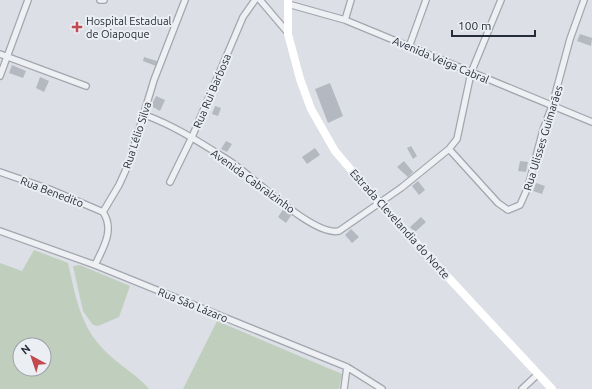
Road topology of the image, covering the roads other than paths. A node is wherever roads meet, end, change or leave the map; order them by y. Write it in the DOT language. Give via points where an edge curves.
graph roads {
  1 [pos="28,0"];
  2 [pos="100,0"];
  3 [pos="104,0"];
  4 [pos="185,0"];
  5 [pos="255,0"];
  6 [pos="260,0"];
  7 [pos="351,0"];
  8 [pos="426,0"];
  9 [pos="501,0"];
  10 [pos="584,0"];
  11 [pos="288,2"];
  12 [pos="345,20"];
  13 [pos="288,34"];
  14 [pos="409,46"];
  15 [pos="0,54"];
  16 [pos="8,56"];
  17 [pos="471,73"];
  18 [pos="0,76"];
  19 [pos="86,86"];
  20 [pos="552,106"];
  21 [pos="145,116"];
  22 [pos="592,122"];
  23 [pos="192,138"];
  24 [pos="449,149"];
  25 [pos="0,172"];
  26 [pos="170,182"];
  27 [pos="380,204"];
  28 [pos="103,212"];
  29 [pos="0,231"];
  30 [pos="95,265"];
  31 [pos="347,367"];
  32 [pos="538,374"];
  33 [pos="344,389"];
  34 [pos="382,389"];
  35 [pos="522,389"];
  36 [pos="552,389"];
  1 -- 16 [label="street"];
  2 -- 3 [label="street"];
  4 -- 21 [label="street, Rua Lélio Silva" via="154,80"];
  5 -- 23 [label="street, Rua Rui Barbosa" via="243,17"];
  6 -- 13 [label="street"];
  7 -- 12 [label="street"];
  8 -- 14 [label="street"];
  9 -- 17 [label="street"];
  10 -- 20 [label="street, Rua Ulisses Guimarães"];
  11 -- 12 [label="street, Avenida Veiga Cabral"];
  11 -- 13 [label="street, Estrada Clevelandia do Norte"];
  12 -- 14 [label="street, Avenida Veiga Cabral"];
  13 -- 27 [label="street, Estrada Clevelandia do Norte" via="300,79 320,126 335,151"];
  14 -- 17 [label="street, Avenida Veiga Cabral"];
  15 -- 16 [label="street"];
  16 -- 18 [label="street"];
  16 -- 19 [label="street"];
  17 -- 20 [label="street, Avenida Veiga Cabral"];
  17 -- 24 [label="street" via="457,139"];
  20 -- 22 [label="street, Avenida Veiga Cabral"];
  20 -- 24 [label="street, Rua Ulisses Guimarães" via="525,197 514,209 508,210 498,203"];
  21 -- 23 [label="street, Avenida Cabralzinho" via="165,123"];
  21 -- 28 [label="street, Rua Lélio Silva" via="123,178"];
  23 -- 26 [label="street, Rua Rui Barbosa"];
  23 -- 27 [label="street, Avenida Cabralzinho" via="229,161 312,224 331,232 339,232"];
  24 -- 27 [label="street"];
  25 -- 28 [label="street, Rua Benedito"];
  27 -- 32 [label="street, Estrada Clevelandia do Norte"];
  28 -- 30 [label="street" via="109,223 109,232"];
  29 -- 30 [label="street, Rua São Lázaro"];
  30 -- 31 [label="street, Rua São Lázaro"];
  31 -- 33 [label="street"];
  31 -- 34 [label="street, Rua São Lázaro"];
  32 -- 35 [label="street"];
  32 -- 36 [label="street, Estrada Clevelandia do Norte"];
}
